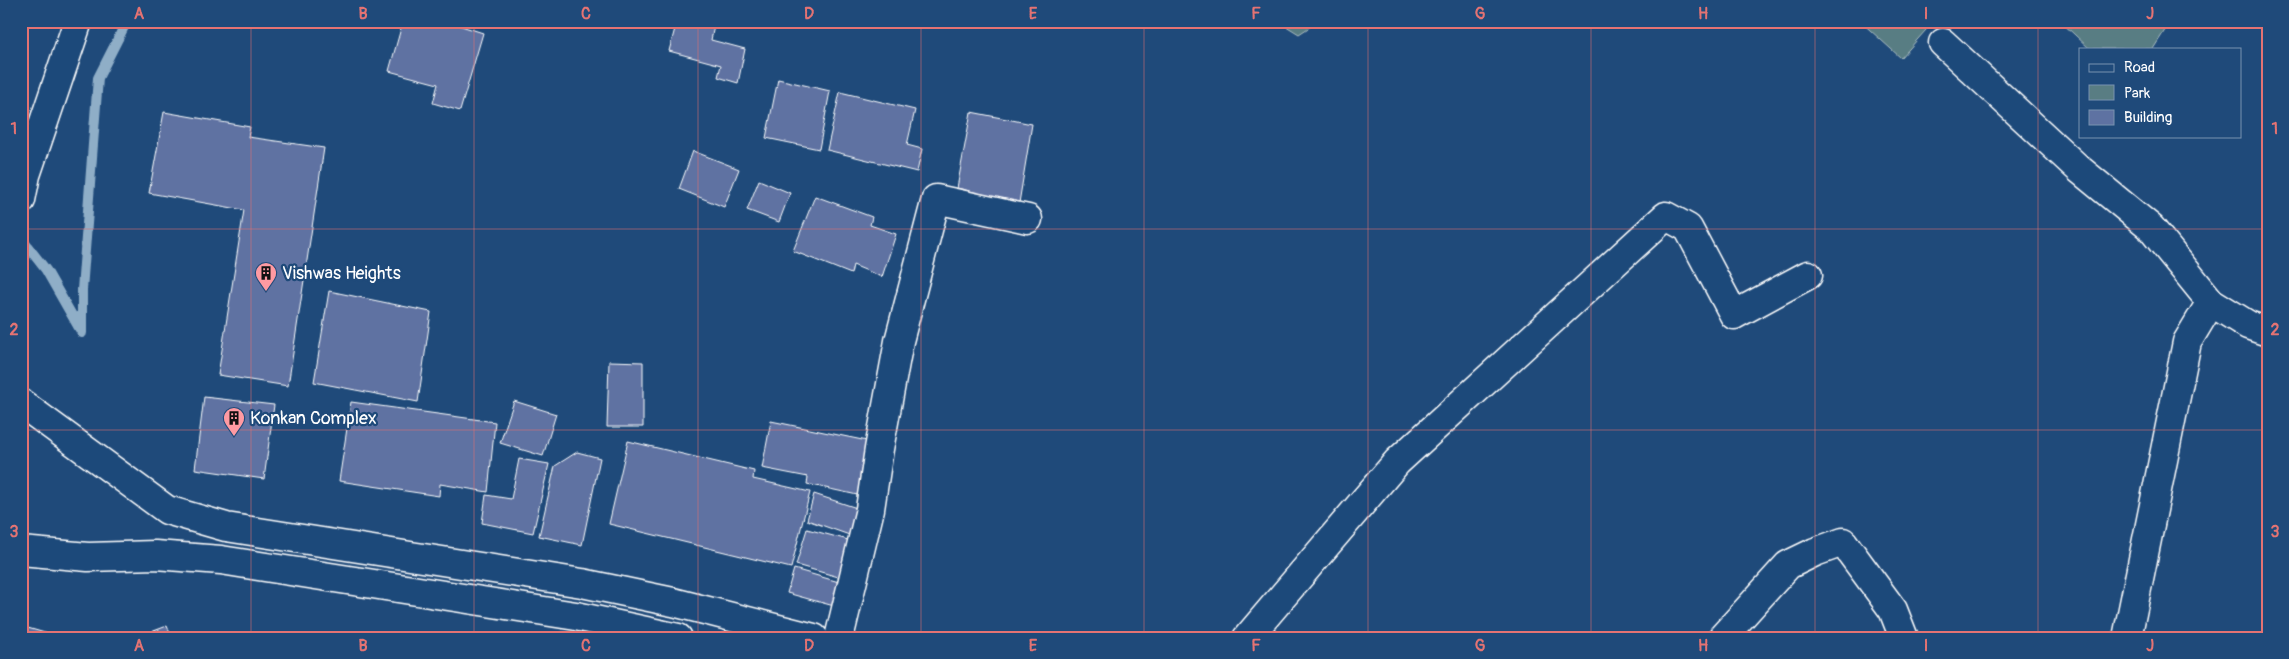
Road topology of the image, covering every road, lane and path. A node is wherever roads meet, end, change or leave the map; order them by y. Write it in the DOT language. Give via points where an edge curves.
graph roads {
  1 [pos="78,21"];
  2 [pos="1943,43"];
  3 [pos="24,188"];
  4 [pos="1028,219"];
  5 [pos="1808,275"];
  6 [pos="2211,302"];
  7 [pos="2268,332"];
  8 [pos="21,403"];
  9 [pos="21,551"];
  10 [pos="678,638"];
  11 [pos="814,638"];
  12 [pos="839,638"];
  13 [pos="1247,638"];
  14 [pos="1722,638"];
  15 [pos="1904,638"];
  16 [pos="2127,638"];
  1 -- 3 [label="main road"];
  2 -- 6 [label="main road" via="2080,169 2151,228"];
  4 -- 12 [label="main road" via="936,199 899,341 870,509"];
  5 -- 13 [label="main road" via="1734,315 1688,228 1666,216 1397,462"];
  6 -- 7 [label="main road" via="2248,326"];
  6 -- 16 [label="main road" via="2187,342"];
  8 -- 11 [label="main road" via="167,510 226,527 582,582"];
  9 -- 10 [label="main road" via="88,557 155,555 221,560 576,616"];
  14 -- 15 [label="main road" via="1788,565 1843,542 1893,610"];
}
